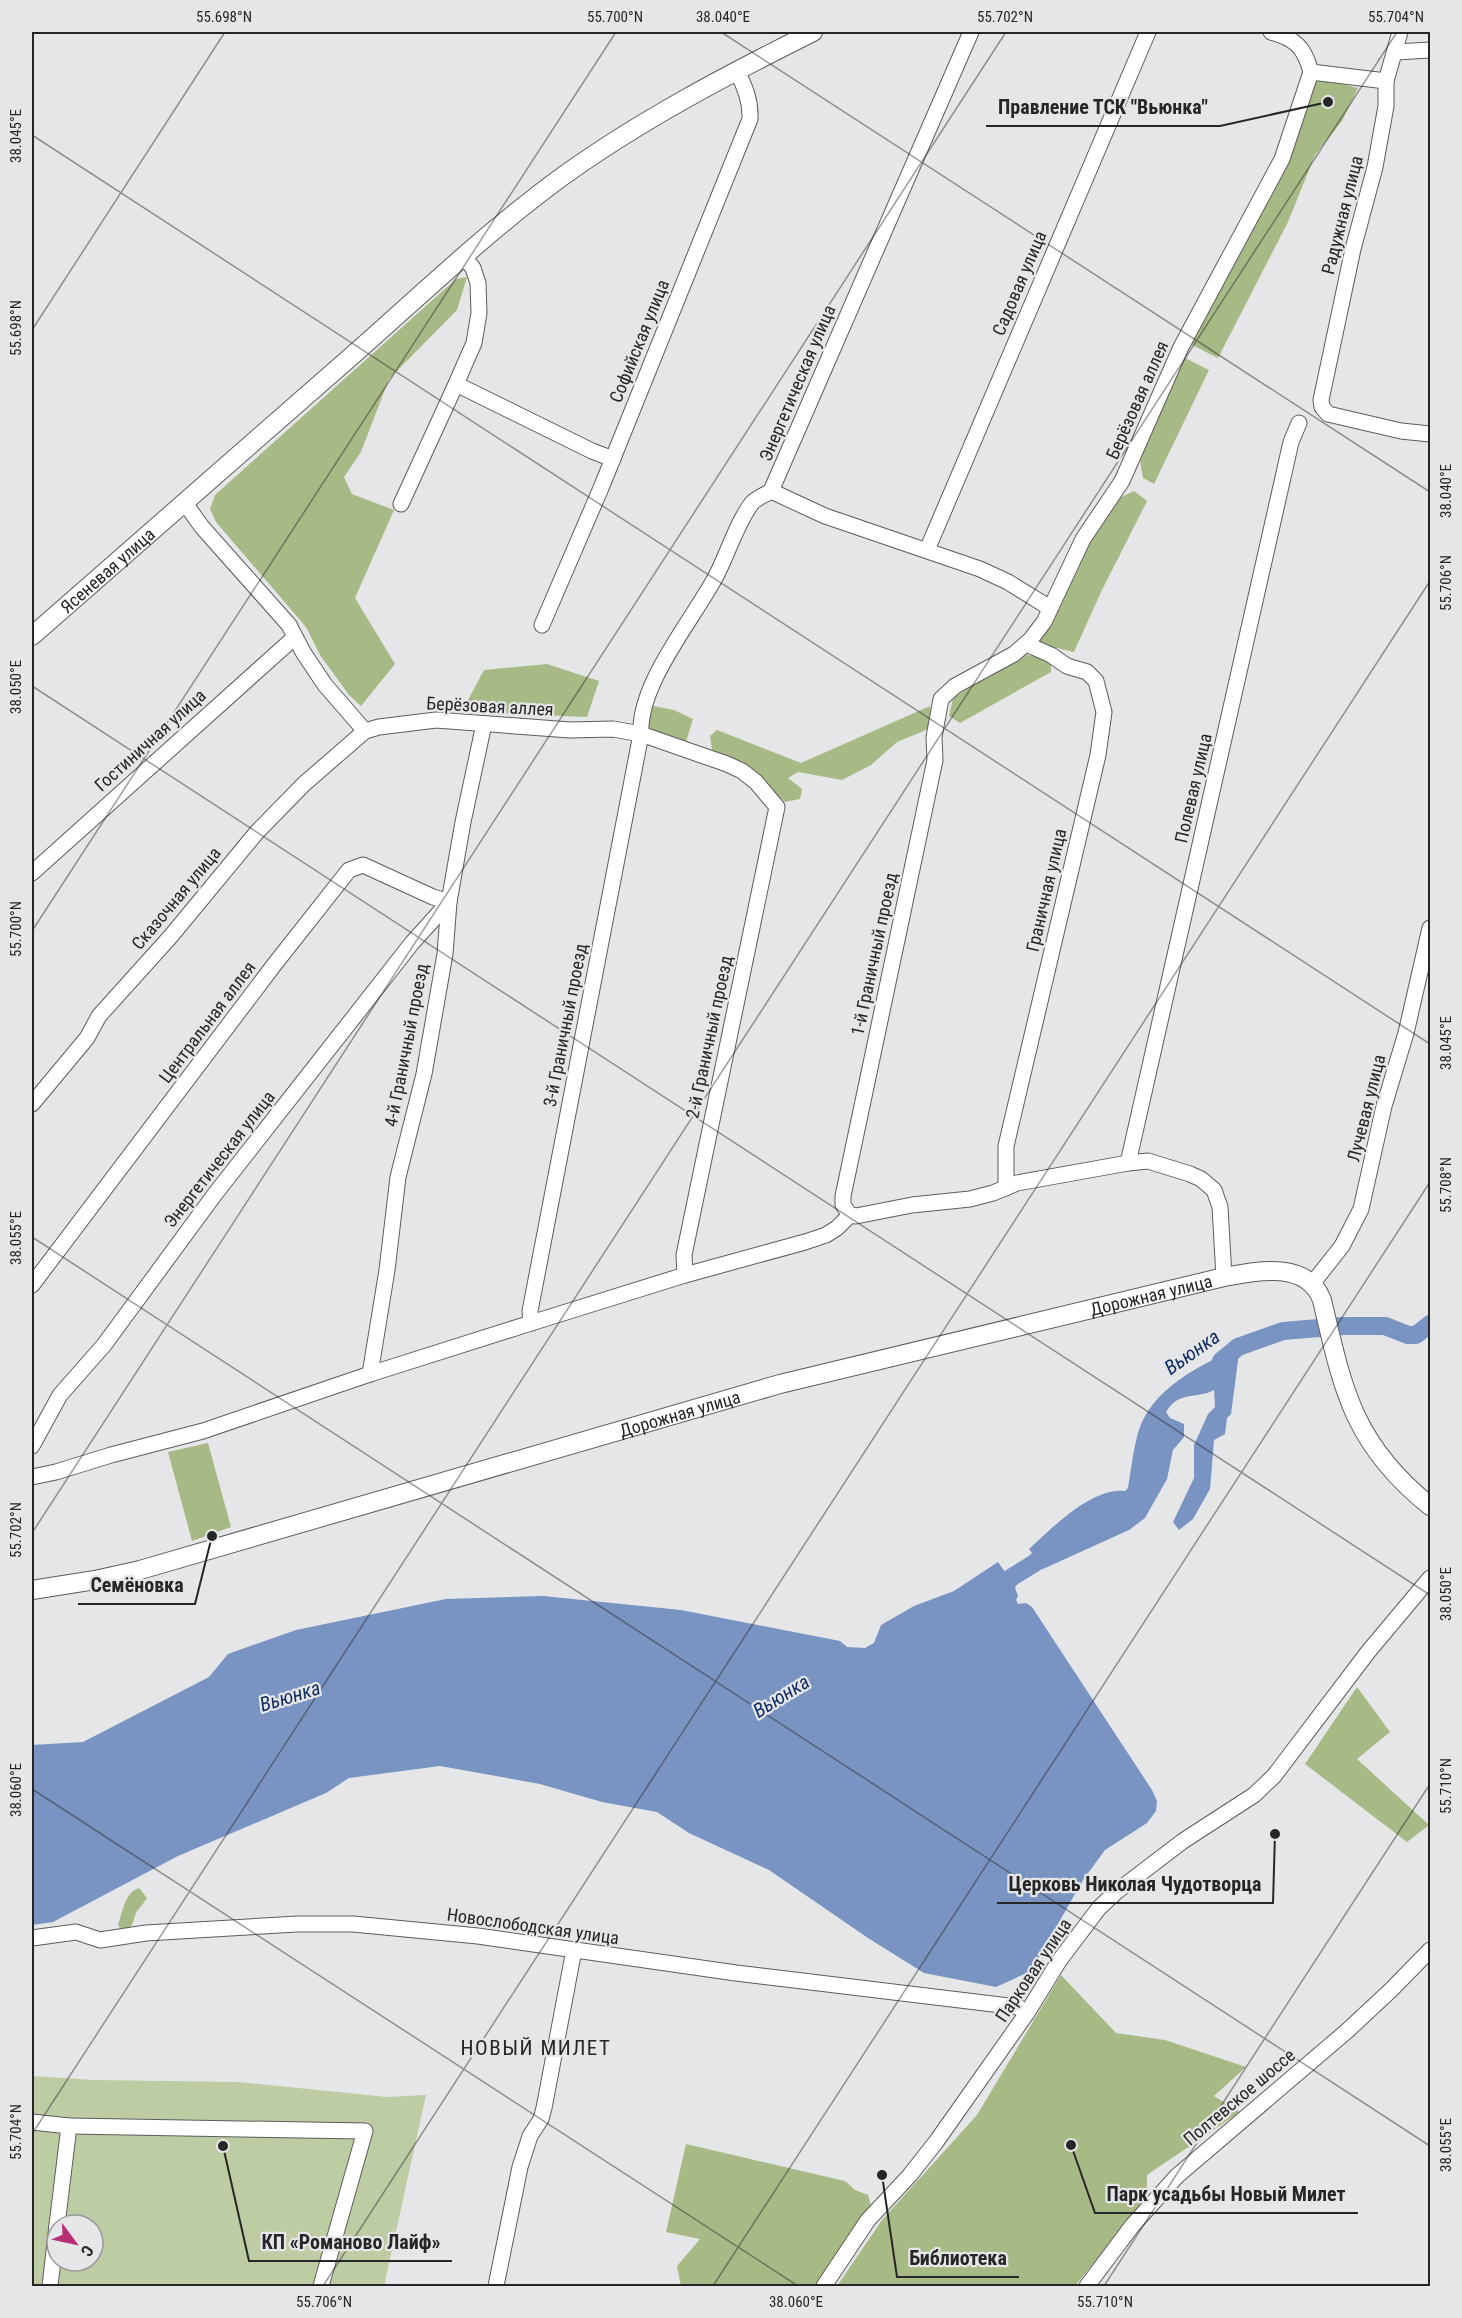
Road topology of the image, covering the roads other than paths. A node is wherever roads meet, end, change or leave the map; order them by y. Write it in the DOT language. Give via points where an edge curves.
graph roads {
  1 [pos="813,32"];
  2 [pos="971,32"];
  3 [pos="1148,32"];
  4 [pos="1271,32"];
  5 [pos="1400,32"];
  6 [pos="1431,50"];
  7 [pos="1396,52"];
  8 [pos="736,70"];
  9 [pos="1311,72"];
  10 [pos="1386,81"];
  11 [pos="464,257"];
  12 [pos="456,384"];
  13 [pos="1299,423"];
  14 [pos="1431,434"];
  15 [pos="613,459"];
  16 [pos="771,491"];
  17 [pos="184,502"];
  18 [pos="401,504"];
  19 [pos="927,550"];
  20 [pos="1050,608"];
  21 [pos="542,625"];
  22 [pos="32,636"];
  23 [pos="295,637"];
  24 [pos="1026,644"];
  25 [pos="941,699"];
  26 [pos="484,724"];
  27 [pos="365,731"];
  28 [pos="641,734"];
  29 [pos="777,807"];
  30 [pos="32,873"];
  31 [pos="448,902"];
  32 [pos="1431,928"];
  33 [pos="32,1104"];
  34 [pos="1128,1162"];
  35 [pos="1006,1188"];
  36 [pos="850,1215"];
  37 [pos="685,1275"];
  38 [pos="1224,1277"];
  39 [pos="32,1285"];
  40 [pos="1317,1292"];
  41 [pos="531,1323"];
  42 [pos="370,1374"];
  43 [pos="32,1446"];
  44 [pos="32,1477"];
  45 [pos="1431,1506"];
  46 [pos="1431,1578"];
  47 [pos="32,1590"];
  48 [pos="32,1938"];
  49 [pos="574,1950"];
  50 [pos="1431,1950"];
  51 [pos="1028,2013"];
  52 [pos="32,2122"];
  53 [pos="69,2126"];
  54 [pos="58,2213"];
  55 [pos="321,2286"];
  56 [pos="496,2286"];
  57 [pos="824,2286"];
  58 [pos="1087,2286"];
  1 -- 8 [label="main road, Ясеневая улица"];
  2 -- 16 [label="street, Энергетическая улица"];
  3 -- 19 [label="street, Садовая улица"];
  4 -- 9 [label="street" via="1297,43"];
  5 -- 7 [label="street, Радужная улица"];
  6 -- 7 [label="street"];
  7 -- 10 [label="street, Радужная улица"];
  8 -- 11 [label="main road, Ясеневая улица" via="678,102 565,175"];
  8 -- 15 [label="street, Софийская улица" via="751,107 750,119"];
  9 -- 10 [label="street"];
  9 -- 20 [label="street, Берёзовая аллея" via="1282,159 1181,347 1131,463 1083,539"];
  10 -- 14 [label="street, Радужная улица" via="1386,106 1375,167 1321,400 1328,414"];
  11 -- 12 [label="street" via="478,284 479,313 474,343"];
  11 -- 17 [label="main road, Ясеневая улица"];
  12 -- 15 [label="street"];
  12 -- 18 [label="street"];
  13 -- 34 [label="street, Полевая улица" via="1291,442"];
  15 -- 21 [label="street, Софийская улица"];
  16 -- 19 [label="street" via="825,516"];
  16 -- 28 [label="street, Энергетическая улица" via="754,501 746,512 714,579 654,680 640,721"];
  17 -- 22 [label="main road, Ясеневая улица"];
  17 -- 23 [label="street"];
  19 -- 20 [label="street" via="1008,582"];
  20 -- 24 [label="street, Берёзовая аллея"];
  23 -- 27 [label="street" via="325,685"];
  23 -- 30 [label="street, Гостиничная улица"];
  24 -- 25 [label="street, Берёзовая аллея" via="955,686"];
  24 -- 35 [label="street, Граничная улица" via="1087,672 1096,681 1104,712 1098,755 1006,1146"];
  25 -- 36 [label="street, 1-й Граничный проезд" via="934,737 935,760 843,1196"];
  26 -- 27 [label="street, Берёзовая аллея" via="436,720"];
  26 -- 28 [label="street, Берёзовая аллея" via="613,729"];
  26 -- 31 [label="street, 4-й Граничный проезд"];
  27 -- 33 [label="street, Сказочная улица" via="257,832 99,1016 87,1038"];
  28 -- 29 [label="street, Берёзовая аллея" via="742,771"];
  28 -- 41 [label="street, 3-й Граничный проезд" via="530,1311"];
  29 -- 37 [label="street, 2-й Граничный проезд" via="684,1255"];
  31 -- 39 [label="street, Центральная аллея" via="363,865 350,870"];
  31 -- 42 [label="street, 4-й Граничный проезд" via="444,954 424,1074 398,1177"];
  31 -- 43 [label="street, Энергетическая улица" via="215,1194 104,1345 60,1395"];
  32 -- 40 [label="street, Лучевая улица" via="1361,1209"];
  34 -- 35 [label="street"];
  34 -- 38 [label="street" via="1158,1163 1201,1179 1214,1190 1220,1207"];
  35 -- 36 [label="street" via="970,1199"];
  36 -- 37 [label="street" via="826,1235"];
  37 -- 41 [label="street"];
  38 -- 40 [label="main road, Дорожная улица" via="1286,1272 1300,1276"];
  38 -- 47 [label="main road, Дорожная улица" via="780,1384 150,1567"];
  40 -- 45 [label="main road" via="1353,1413 1394,1474"];
  41 -- 42 [label="street"];
  42 -- 44 [label="street" via="203,1431"];
  46 -- 51 [label="street, Парковая улица" via="1368,1652 1274,1776 1254,1795 1183,1841 1104,1903 1063,1956"];
  48 -- 49 [label="street, Новослободская улица" via="76,1932 100,1940 181,1931 352,1924"];
  49 -- 51 [label="street, Новослободская улица" via="1018,2007"];
  49 -- 56 [label="street" via="544,2108 520,2168"];
  50 -- 58 [label="street, Полтевское шоссе" via="1347,2031 1178,2176 1132,2226"];
  51 -- 57 [label="street, Парковая улица" via="936,2142 868,2220"];
  52 -- 53 [label="street"];
  53 -- 54 [label="street"];
  53 -- 55 [label="street" via="365,2131"];
}
